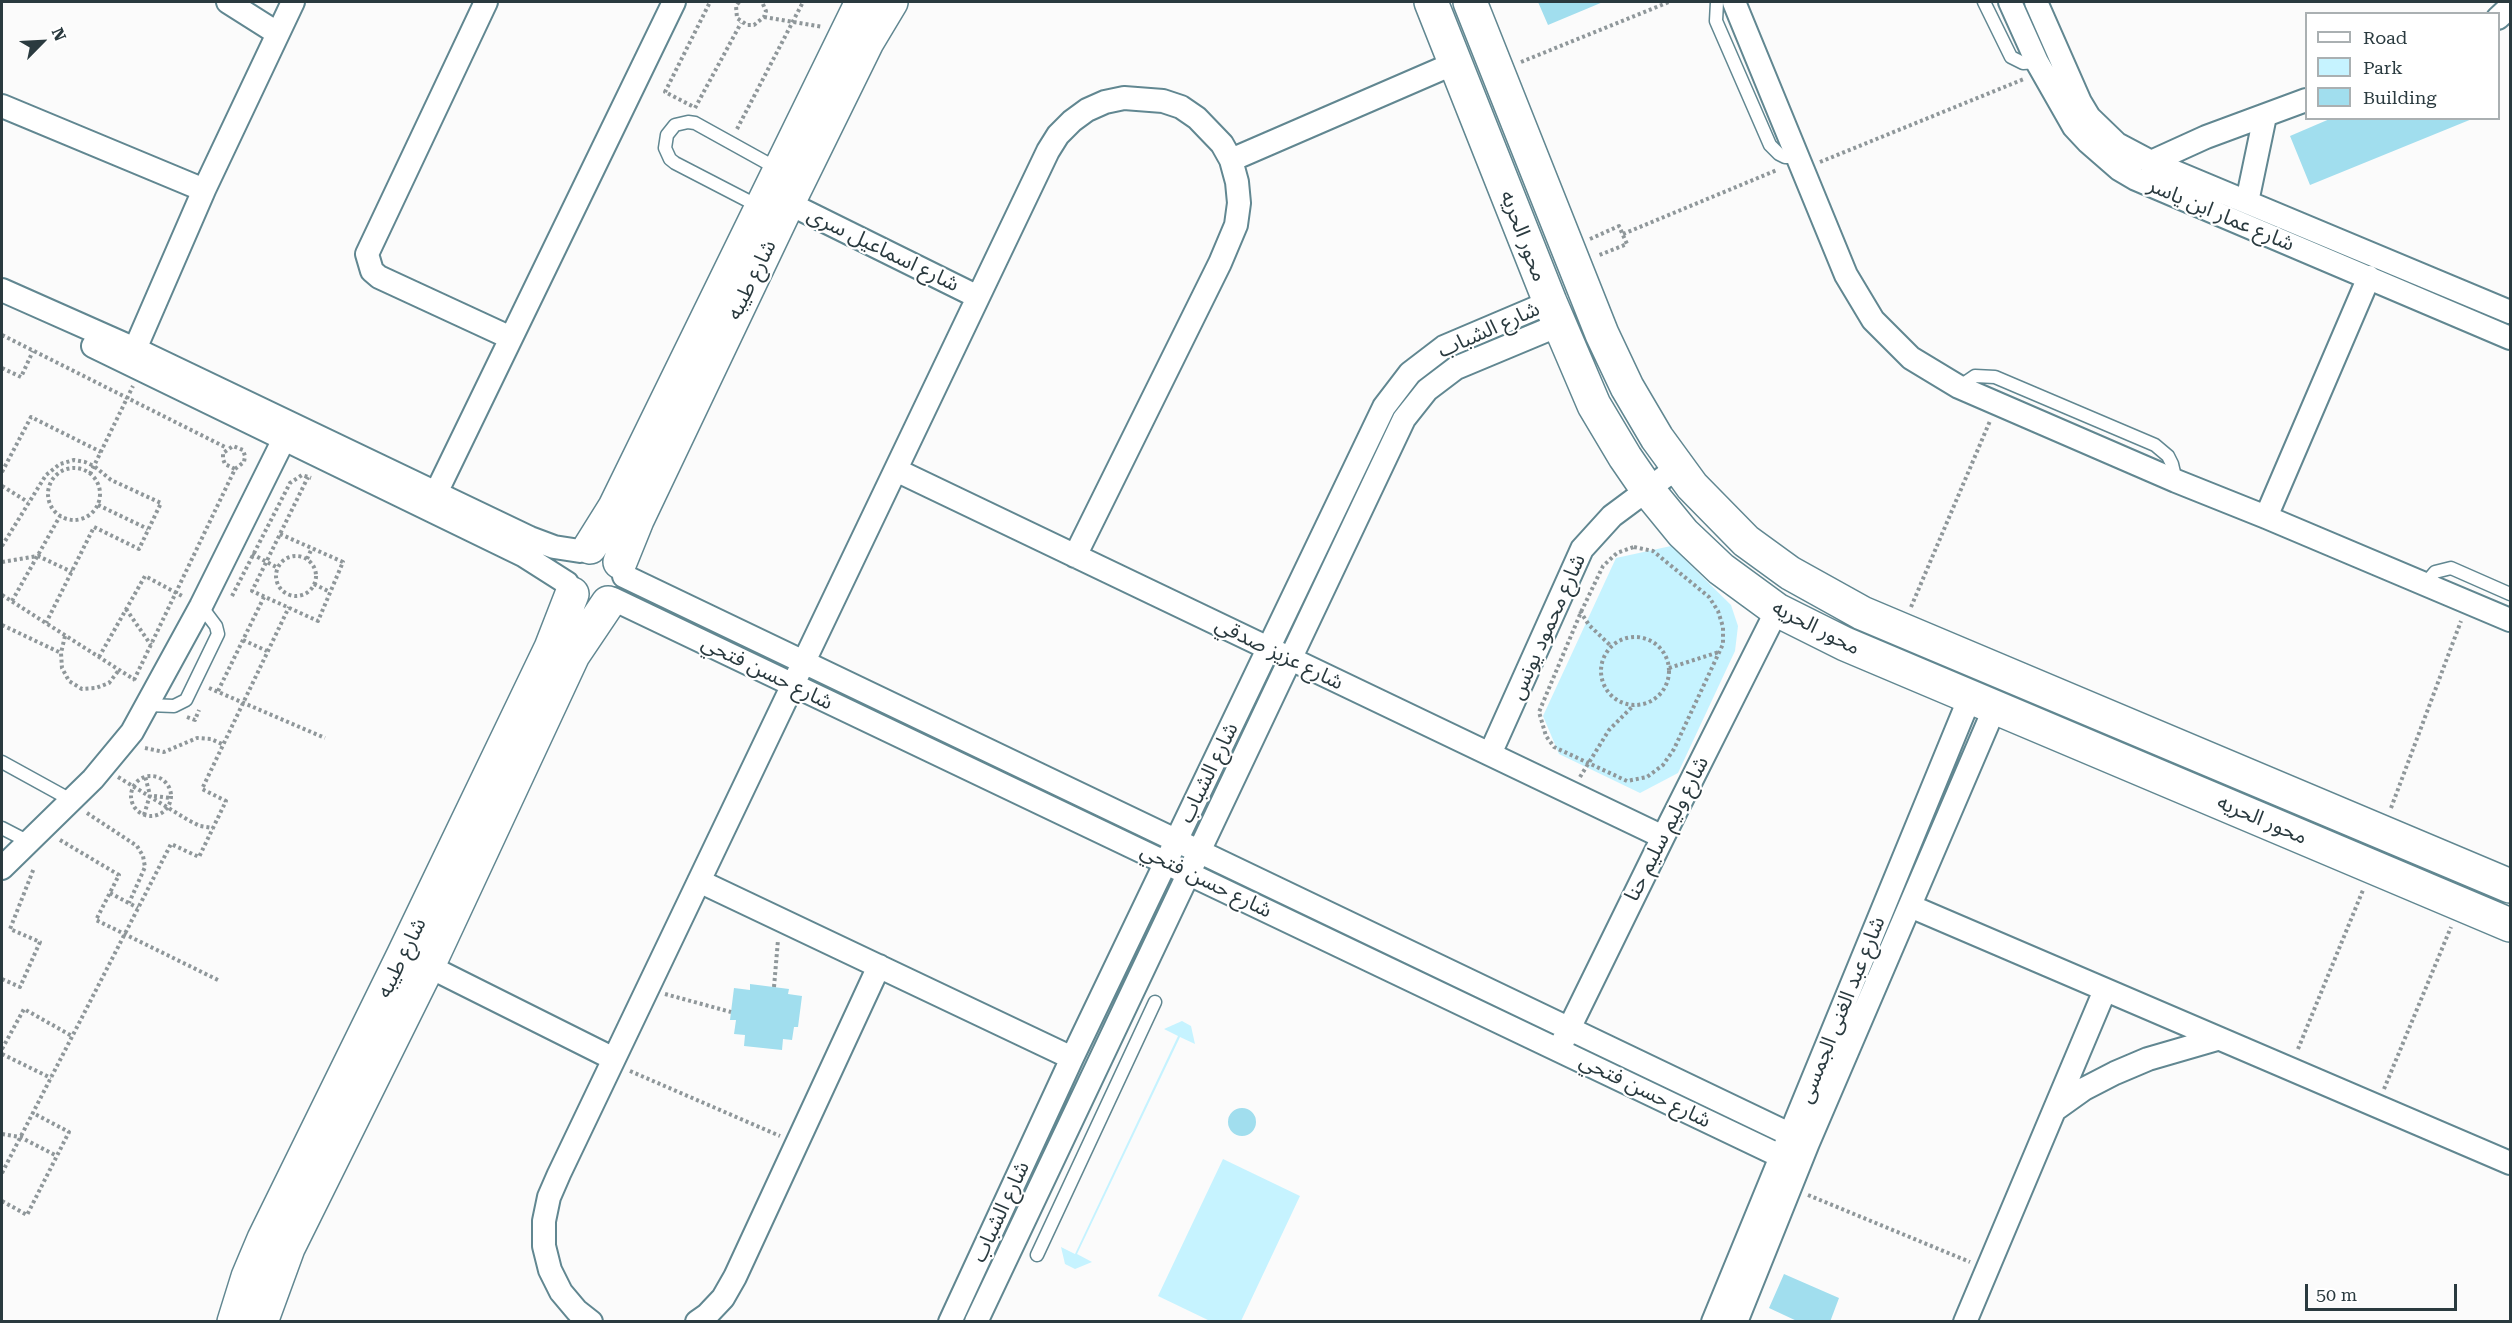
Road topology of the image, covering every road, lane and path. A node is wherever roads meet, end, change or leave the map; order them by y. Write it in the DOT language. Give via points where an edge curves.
graph roads {
  1 [pos="228,2"];
  2 [pos="293,2"];
  3 [pos="486,2"];
  4 [pos="674,2"];
  5 [pos="710,2"];
  6 [pos="739,2"];
  7 [pos="762,2"];
  8 [pos="803,2"];
  9 [pos="862,2"];
  10 [pos="891,2"];
  11 [pos="1431,2"];
  12 [pos="1470,2"];
  13 [pos="1669,2"];
  14 [pos="1717,2"];
  15 [pos="1734,2"];
  16 [pos="1984,2"];
  17 [pos="2010,2"];
  18 [pos="2036,2"];
  19 [pos="764,17"];
  20 [pos="792,22"];
  21 [pos="741,23"];
  22 [pos="825,27"];
  23 [pos="277,33"];
  24 [pos="1455,63"];
  25 [pos="2039,67"];
  26 [pos="1498,72"];
  27 [pos="2305,101"];
  28 [pos="2,106"];
  29 [pos="695,108"];
  30 [pos="705,113"];
  31 [pos="2265,116"];
  32 [pos="737,129"];
  33 [pos="746,133"];
  34 [pos="729,143"];
  35 [pos="1231,160"];
  36 [pos="2151,162"];
  37 [pos="1800,163"];
  38 [pos="779,170"];
  39 [pos="204,190"];
  40 [pos="2247,201"];
  41 [pos="774,205"];
  42 [pos="1623,234"];
  43 [pos="1571,256"];
  44 [pos="2369,277"];
  45 [pos="2,290"];
  46 [pos="978,297"];
  47 [pos="2,305"];
  48 [pos="2511,312"];
  49 [pos="1554,314"];
  50 [pos="2,335"];
  51 [pos="511,338"];
  52 [pos="2511,338"];
  53 [pos="33,351"];
  54 [pos="138,359"];
  55 [pos="2,368"];
  56 [pos="1959,387"];
  57 [pos="127,398"];
  58 [pos="1997,404"];
  59 [pos="284,439"];
  60 [pos="227,448"];
  61 [pos="101,452"];
  62 [pos="94,466"];
  63 [pos="1678,467"];
  64 [pos="235,469"];
  65 [pos="896,470"];
  66 [pos="2,472"];
  67 [pos="90,474"];
  68 [pos="308,477"];
  69 [pos="2175,481"];
  70 [pos="319,482"];
  71 [pos="2,486"];
  72 [pos="1647,489"];
  73 [pos="436,493"];
  74 [pos="28,502"];
  75 [pos="98,504"];
  76 [pos="60,516"];
  77 [pos="2266,516"];
  78 [pos="148,529"];
  79 [pos="280,534"];
  80 [pos="232,543"];
  81 [pos="2,546"];
  82 [pos="312,548"];
  83 [pos="585,549"];
  84 [pos="254,555"];
  85 [pos="38,556"];
  86 [pos="1075,556"];
  87 [pos="307,559"];
  88 [pos="267,561"];
  89 [pos="2,562"];
  90 [pos="278,568"];
  91 [pos="72,572"];
  92 [pos="1567,583"];
  93 [pos="2425,584"];
  94 [pos="314,585"];
  95 [pos="617,585"];
  96 [pos="569,589"];
  97 [pos="331,592"];
  98 [pos="177,593"];
  99 [pos="286,594"];
  100 [pos="2511,594"];
  101 [pos="2,595"];
  102 [pos="264,597"];
  103 [pos="12,601"];
  104 [pos="2468,602"];
  105 [pos="281,604"];
  106 [pos="201,606"];
  107 [pos="289,607"];
  108 [pos="126,609"];
  109 [pos="1778,610"];
  110 [pos="1581,612"];
  111 [pos="2511,620"];
  112 [pos="46,623"];
  113 [pos="2,625"];
  114 [pos="216,626"];
  115 [pos="1901,629"];
  116 [pos="65,636"];
  117 [pos="243,640"];
  118 [pos="151,645"];
  119 [pos="1611,646"];
  120 [pos="1269,649"];
  121 [pos="267,651"];
  122 [pos="1719,652"];
  123 [pos="61,653"];
  124 [pos="99,657"];
  125 [pos="1292,659"];
  126 [pos="805,662"];
  127 [pos="1669,668"];
  128 [pos="119,670"];
  129 [pos="134,680"];
  130 [pos="195,681"];
  131 [pos="793,685"];
  132 [pos="218,691"];
  133 [pos="151,699"];
  134 [pos="242,702"];
  135 [pos="1983,702"];
  136 [pos="1634,705"];
  137 [pos="325,738"];
  138 [pos="222,744"];
  139 [pos="141,747"];
  140 [pos="1490,754"];
  141 [pos="2,762"];
  142 [pos="1588,763"];
  143 [pos="145,776"];
  144 [pos="118,777"];
  145 [pos="133,786"];
  146 [pos="1571,793"];
  147 [pos="150,795"];
  148 [pos="171,798"];
  149 [pos="78,806"];
  150 [pos="168,806"];
  151 [pos="144,815"];
  152 [pos="2,828"];
  153 [pos="213,828"];
  154 [pos="2382,832"];
  155 [pos="1662,837"];
  156 [pos="57,838"];
  157 [pos="1177,840"];
  158 [pos="29,842"];
  159 [pos="1198,851"];
  160 [pos="1167,862"];
  161 [pos="35,865"];
  162 [pos="2373,867"];
  163 [pos="2,868"];
  164 [pos="1187,872"];
  165 [pos="699,881"];
  166 [pos="2511,886"];
  167 [pos="110,893"];
  168 [pos="129,903"];
  169 [pos="2461,904"];
  170 [pos="1911,906"];
  171 [pos="138,908"];
  172 [pos="2511,925"];
  173 [pos="123,934"];
  174 [pos="777,946"];
  175 [pos="428,966"];
  176 [pos="879,966"];
  177 [pos="2,979"];
  178 [pos="220,981"];
  179 [pos="774,987"];
  180 [pos="647,989"];
  181 [pos="2105,990"];
  182 [pos="1155,1002"];
  183 [pos="731,1012"];
  184 [pos="1568,1029"];
  185 [pos="72,1036"];
  186 [pos="2217,1039"];
  187 [pos="1559,1050"];
  188 [pos="2,1052"];
  189 [pos="1072,1058"];
  190 [pos="613,1061"];
  191 [pos="2289,1070"];
  192 [pos="51,1078"];
  193 [pos="2377,1107"];
  194 [pos="2056,1109"];
  195 [pos="33,1113"];
  196 [pos="2,1134"];
  197 [pos="20,1137"];
  198 [pos="1800,1139"];
  199 [pos="797,1144"];
  200 [pos="57,1156"];
  201 [pos="1791,1161"];
  202 [pos="2511,1163"];
  203 [pos="2,1173"];
  204 [pos="1790,1188"];
  205 [pos="2,1201"];
  206 [pos="1037,1255"];
  207 [pos="1987,1270"];
  208 [pos="234,1322"];
  209 [pos="261,1322"];
  210 [pos="591,1322"];
  211 [pos="697,1322"];
  212 [pos="950,1322"];
  213 [pos="976,1322"];
  214 [pos="1713,1322"];
  215 [pos="1736,1322"];
  216 [pos="1965,1322"];
  1 -- 23 [label="street"];
  2 -- 23 [label="street"];
  3 -- 51 [label="street" via="367,254 372,271 379,277"];
  4 -- 51 [label="street"];
  5 -- 29 [label="path" via="665,92"];
  6 -- 21 [label="path" via="736,12"];
  7 -- 19 [label="path"];
  8 -- 20 [label="path"];
  9 -- 38 [label="main road, شارع طيبه"];
  10 -- 41 [label="main road, شارع طيبه"];
  11 -- 24 [label="main road, محور الحريه"];
  12 -- 26 [label="main road, محور الحريه"];
  13 -- 26 [label="path"];
  14 -- 37 [label="lane" via="1716,21 1770,145 1779,154"];
  15 -- 37 [label="street"];
  16 -- 25 [label="lane" via="2011,57"];
  17 -- 25 [label="street, شارع عمار ابن ياسر"];
  18 -- 36 [label="street, شارع عمار ابن ياسر" via="2089,117 2117,144"];
  19 -- 20 [label="path"];
  19 -- 21 [label="path" via="754,25"];
  20 -- 22 [label="path"];
  20 -- 32 [label="path"];
  21 -- 29 [label="path"];
  23 -- 39 [label="street"];
  24 -- 35 [label="street"];
  24 -- 49 [label="main road, محور الحريه"];
  25 -- 37 [label="path"];
  25 -- 44 [label="street, شارع عمار ابن ياسر" via="2074,127 2119,169"];
  26 -- 43 [label="main road, محور الحريه"];
  27 -- 31 [label="street"];
  28 -- 39 [label="street"];
  29 -- 30 [label="path"];
  31 -- 36 [label="street" via="2206,136"];
  31 -- 40 [label="street"];
  32 -- 33 [label="path"];
  32 -- 34 [label="path"];
  34 -- 38 [label="lane"];
  34 -- 41 [label="lane" via="688,122 670,129 664,147 675,163"];
  35 -- 46 [label="street" via="1211,130 1172,104 1124,98 1088,110 1058,135"];
  35 -- 86 [label="street" via="1239,203 1236,225"];
  36 -- 40 [label="street, شارع عمار ابن ياسر"];
  37 -- 42 [label="path"];
  37 -- 56 [label="street" via="1846,275 1873,320 1911,357"];
  38 -- 41 [label="main road, شارع طيبه"];
  39 -- 54 [label="street"];
  40 -- 48 [label="street, شارع عمار ابن ياسر"];
  41 -- 46 [label="street, شارع اسماعيل سرى"];
  41 -- 83 [label="main road, شارع طيبه" via="615,507"];
  41 -- 95 [label="main road, شارع طيبه" via="637,520"];
  42 -- 43 [label="path" via="1619,226"];
  42 -- 43 [label="path" via="1627,244"];
  43 -- 63 [label="main road, محور الحريه" via="1627,387"];
  44 -- 52 [label="street, شارع عمار ابن ياسر"];
  44 -- 77 [label="street"];
  45 -- 54 [label="street"];
  46 -- 65 [label="street"];
  47 -- 54 [label="street"];
  49 -- 72 [label="main road, محور الحريه" via="1594,405"];
  49 -- 120 [label="street, شارع الشباب" via="1444,347 1396,389 1374,427"];
  49 -- 125 [label="street, شارع الشباب" via="1456,368 1415,404 1395,435"];
  50 -- 53 [label="path"];
  51 -- 73 [label="street"];
  53 -- 55 [label="path" via="21,377"];
  53 -- 57 [label="path"];
  54 -- 57 [label="path"];
  54 -- 59 [label="street"];
  54 -- 73 [label="street"];
  56 -- 58 [label="street"];
  56 -- 69 [label="lane" via="1975,376 1995,377 2156,445 2168,456"];
  57 -- 60 [label="path"];
  57 -- 61 [label="path"];
  58 -- 69 [label="street"];
  58 -- 115 [label="path"];
  59 -- 80 [label="street"];
  59 -- 96 [label="street" via="523,555"];
  60 -- 64 [label="path" via="225,464"];
  60 -- 64 [label="path" via="238,447 246,456"];
  61 -- 62 [label="path"];
  61 -- 66 [label="path" via="31,417"];
  62 -- 67 [label="path"];
  62 -- 74 [label="path" via="74,460 60,464 46,475"];
  62 -- 78 [label="path" via="111,480 160,503"];
  63 -- 72 [label="street, شارع محمود يونس"];
  63 -- 115 [label="main road, محور الحريه" via="1726,522 1768,558 1837,601"];
  64 -- 98 [label="path"];
  65 -- 86 [label="street, شارع عزيز صدقي"];
  65 -- 126 [label="street"];
  67 -- 75 [label="path" via="99,488"];
  67 -- 76 [label="path" via="72,469 56,476 48,493 53,510"];
  68 -- 70 [label="path"];
  68 -- 79 [label="path"];
  68 -- 84 [label="path" via="302,475 290,483"];
  69 -- 77 [label="street"];
  71 -- 74 [label="path"];
  72 -- 92 [label="street, شارع محمود يونس" via="1612,516 1582,549"];
  72 -- 109 [label="main road, محور الحريه" via="1703,554"];
  73 -- 83 [label="street" via="542,543"];
  74 -- 81 [label="path"];
  75 -- 76 [label="path" via="93,512 77,520"];
  75 -- 78 [label="path"];
  76 -- 85 [label="path"];
  77 -- 93 [label="street"];
  78 -- 91 [label="path" via="139,549 94,527"];
  79 -- 82 [label="path"];
  79 -- 88 [label="path"];
  80 -- 84 [label="path"];
  80 -- 106 [label="street"];
  82 -- 87 [label="path"];
  82 -- 97 [label="path" via="343,562"];
  83 -- 95 [label="main road" via="608,550"];
  83 -- 96 [label="main road" via="568,565"];
  84 -- 88 [label="path"];
  84 -- 114 [label="path"];
  85 -- 89 [label="path"];
  85 -- 91 [label="path"];
  85 -- 103 [label="path"];
  86 -- 120 [label="street, شارع عزيز صدقي"];
  87 -- 90 [label="path" via="290,557"];
  87 -- 94 [label="path" via="315,570"];
  88 -- 90 [label="path"];
  88 -- 102 [label="path" via="252,591"];
  90 -- 99 [label="path" via="277,583"];
  91 -- 112 [label="path"];
  92 -- 110 [label="path"];
  92 -- 140 [label="street, شارع محمود يونس"];
  93 -- 100 [label="lane" via="2435,572 2451,568"];
  93 -- 104 [label="street"];
  94 -- 97 [label="path"];
  94 -- 99 [label="path" via="303,596"];
  95 -- 96 [label="main road" via="594,606"];
  95 -- 126 [label="street, شارع حسن فتحي"];
  95 -- 131 [label="street, شارع حسن فتحي"];
  95 -- 175 [label="main road, شارع طيبه" via="573,656"];
  96 -- 208 [label="main road, شارع طيبه" via="551,648 264,1239"];
  97 -- 107 [label="path" via="318,621"];
  98 -- 106 [label="path"];
  98 -- 108 [label="path" via="145,576"];
  98 -- 118 [label="path"];
  99 -- 105 [label="path"];
  101 -- 103 [label="path"];
  102 -- 105 [label="path"];
  102 -- 117 [label="path"];
  103 -- 112 [label="path"];
  104 -- 111 [label="street"];
  104 -- 154 [label="path"];
  105 -- 107 [label="path"];
  106 -- 114 [label="lane"];
  106 -- 133 [label="street"];
  107 -- 121 [label="path"];
  108 -- 118 [label="path"];
  108 -- 124 [label="path"];
  109 -- 135 [label="main road, محور الحريه" via="1845,644"];
  109 -- 155 [label="street, شارع وليم سليم حنا"];
  110 -- 119 [label="path"];
  110 -- 122 [label="path" via="1603,566 1617,553 1634,547 1653,551 1709,597 1723,627"];
  110 -- 142 [label="path" via="1539,712 1554,747"];
  112 -- 116 [label="path"];
  113 -- 123 [label="path"];
  114 -- 130 [label="lane" via="216,638"];
  115 -- 154 [label="main road, محور الحريه"];
  116 -- 123 [label="path"];
  116 -- 124 [label="path"];
  117 -- 121 [label="path"];
  117 -- 132 [label="path"];
  118 -- 129 [label="path"];
  119 -- 127 [label="path" via="1627,638 1646,638 1662,650"];
  119 -- 136 [label="path" via="1602,664 1604,683 1616,699"];
  120 -- 125 [label="street, شارع عزيز صدقي"];
  120 -- 157 [label="street, شارع الشباب"];
  121 -- 134 [label="path"];
  122 -- 127 [label="path"];
  122 -- 142 [label="path" via="1663,765 1647,777 1628,781"];
  123 -- 128 [label="path" via="62,668 69,681 82,689 109,683"];
  124 -- 128 [label="path"];
  125 -- 140 [label="street, شارع عزيز صدقي"];
  125 -- 159 [label="street, شارع الشباب"];
  126 -- 131 [label="street"];
  126 -- 157 [label="street, شارع حسن فتحي"];
  127 -- 136 [label="path" via="1666,686 1660,694"];
  128 -- 129 [label="path"];
  129 -- 133 [label="path"];
  130 -- 132 [label="path"];
  130 -- 133 [label="lane" via="183,703 174,706"];
  131 -- 160 [label="street, شارع حسن فتحي"];
  131 -- 165 [label="street"];
  132 -- 134 [label="path"];
  133 -- 149 [label="street"];
  134 -- 137 [label="path"];
  134 -- 138 [label="path"];
  135 -- 162 [label="main road, محور الحريه"];
  135 -- 170 [label="street, شارع عبد الغنى الجمسى"];
  135 -- 198 [label="street, شارع عبد الغنى الجمسى"];
  136 -- 142 [label="path" via="1609,730"];
  138 -- 139 [label="path" via="197,738 164,752"];
  138 -- 153 [label="path" via="202,789 226,801"];
  140 -- 146 [label="street, شارع عزيز صدقي"];
  141 -- 149 [label="lane"];
  142 -- 146 [label="path"];
  143 -- 145 [label="path"];
  143 -- 147 [label="path"];
  143 -- 148 [label="path" via="160,777"];
  144 -- 145 [label="path"];
  145 -- 147 [label="path"];
  145 -- 151 [label="path" via="133,806"];
  146 -- 155 [label="street, شارع عزيز صدقي"];
  147 -- 148 [label="path"];
  147 -- 150 [label="path"];
  147 -- 151 [label="path"];
  148 -- 150 [label="path"];
  149 -- 158 [label="street"];
  149 -- 168 [label="path" via="136,846 143,856 145,867"];
  150 -- 151 [label="path" via="158,815"];
  150 -- 153 [label="path" via="194,823"];
  152 -- 158 [label="lane"];
  153 -- 171 [label="path" via="200,857 171,844"];
  154 -- 166 [label="main road, محور الحريه"];
  155 -- 184 [label="street, شارع وليم سليم حنا"];
  156 -- 167 [label="path" via="119,875"];
  157 -- 159 [label="street, شارع حسن فتحي"];
  157 -- 160 [label="street, شارع الشباب"];
  158 -- 163 [label="street"];
  159 -- 164 [label="street, شارع الشباب"];
  159 -- 184 [label="street, شارع حسن فتحي"];
  160 -- 164 [label="street, شارع حسن فتحي"];
  160 -- 189 [label="street, شارع الشباب"];
  161 -- 177 [label="path" via="10,929 40,942 20,987"];
  162 -- 169 [label="main road, محور الحريه"];
  162 -- 191 [label="path"];
  164 -- 187 [label="street, شارع حسن فتحي"];
  164 -- 213 [label="street, شارع الشباب"];
  165 -- 176 [label="street"];
  165 -- 180 [label="street"];
  167 -- 168 [label="path"];
  167 -- 173 [label="path" via="96,920"];
  168 -- 171 [label="path"];
  169 -- 172 [label="main road, محور الحريه"];
  169 -- 193 [label="path"];
  170 -- 181 [label="street"];
  170 -- 198 [label="street, شارع عبد الغنى الجمسى"];
  171 -- 173 [label="path"];
  173 -- 178 [label="path"];
  173 -- 185 [label="path"];
  174 -- 179 [label="path"];
  175 -- 190 [label="street"];
  175 -- 209 [label="main road, شارع طيبه" via="288,1248"];
  176 -- 189 [label="street"];
  176 -- 199 [label="street"];
  180 -- 183 [label="path"];
  180 -- 190 [label="street"];
  181 -- 186 [label="street"];
  181 -- 194 [label="street"];
  182 -- 206 [label="lane"];
  184 -- 187 [label="street, شارع وليم سليم حنا"];
  184 -- 198 [label="street, شارع حسن فتحي"];
  185 -- 188 [label="path" via="24,1009"];
  185 -- 192 [label="path"];
  186 -- 191 [label="street"];
  186 -- 194 [label="street" via="2115,1073"];
  187 -- 201 [label="street, شارع حسن فتحي"];
  188 -- 192 [label="path"];
  189 -- 212 [label="street, شارع الشباب"];
  190 -- 199 [label="path"];
  190 -- 210 [label="street" via="549,1197 544,1221 544,1246 550,1270 561,1292"];
  191 -- 193 [label="street"];
  192 -- 195 [label="path"];
  193 -- 202 [label="street"];
  194 -- 207 [label="street"];
  195 -- 197 [label="path"];
  195 -- 200 [label="path" via="69,1132"];
  196 -- 197 [label="path"];
  197 -- 200 [label="path"];
  197 -- 203 [label="path"];
  198 -- 201 [label="street, شارع عبد الغنى الجمسى"];
  199 -- 211 [label="street" via="723,1298"];
  200 -- 205 [label="path" via="27,1215"];
  201 -- 204 [label="street, شارع عبد الغنى الجمسى"];
  201 -- 214 [label="street, شارع عبد الغنى الجمسى"];
  204 -- 207 [label="path"];
  204 -- 215 [label="street, شارع عبد الغنى الجمسى"];
  207 -- 216 [label="street"];
}
